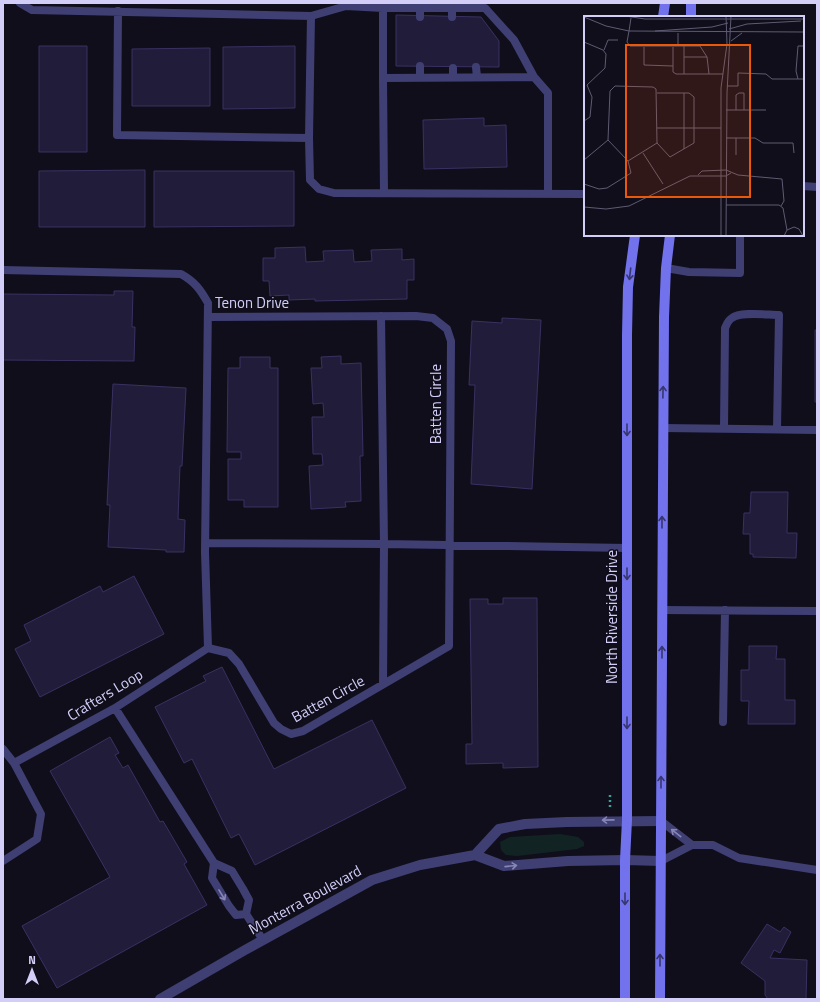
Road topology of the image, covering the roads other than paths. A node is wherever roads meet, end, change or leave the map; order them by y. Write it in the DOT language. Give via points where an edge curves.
graph roads {
  1 [pos="20,3"];
  2 [pos="665,3"];
  3 [pos="691,3"];
  4 [pos="346,5"];
  5 [pos="452,7"];
  6 [pos="383,8"];
  7 [pos="420,8"];
  8 [pos="118,11"];
  9 [pos="311,16"];
  10 [pos="663,16"];
  11 [pos="691,16"];
  12 [pos="420,17"];
  13 [pos="452,17"];
  14 [pos="420,66"];
  15 [pos="476,67"];
  16 [pos="453,68"];
  17 [pos="420,77"];
  18 [pos="453,77"];
  19 [pos="477,77"];
  20 [pos="534,77"];
  21 [pos="383,78"];
  22 [pos="309,138"];
  23 [pos="804,186"];
  24 [pos="817,186"];
  25 [pos="384,193"];
  26 [pos="548,194"];
  27 [pos="584,194"];
  28 [pos="635,236"];
  29 [pos="670,236"];
  30 [pos="740,236"];
  31 [pos="666,268"];
  32 [pos="3,270"];
  33 [pos="381,316"];
  34 [pos="208,317"];
  35 [pos="433,318"];
  36 [pos="663,428"];
  37 [pos="724,428"];
  38 [pos="777,429"];
  39 [pos="817,430"];
  40 [pos="205,543"];
  41 [pos="384,544"];
  42 [pos="449,545"];
  43 [pos="627,548"];
  44 [pos="662,610"];
  45 [pos="725,610"];
  46 [pos="817,611"];
  47 [pos="208,648"];
  48 [pos="383,684"];
  49 [pos="115,708"];
  50 [pos="723,722"];
  51 [pos="3,749"];
  52 [pos="14,763"];
  53 [pos="627,820"];
  54 [pos="661,821"];
  55 [pos="692,845"];
  56 [pos="475,855"];
  57 [pos="3,860"];
  58 [pos="625,860"];
  59 [pos="661,861"];
  60 [pos="214,863"];
  61 [pos="817,870"];
  62 [pos="246,914"];
  63 [pos="263,940"];
  64 [pos="160,999"];
  65 [pos="625,999"];
  66 [pos="660,999"];
  1 -- 8 [label="lane" via="32,10"];
  2 -- 10 [label="main road"];
  3 -- 11 [label="main road"];
  4 -- 6 [label="lane"];
  4 -- 9 [label="lane"];
  5 -- 7 [label="lane"];
  5 -- 13 [label="lane"];
  5 -- 20 [label="lane" via="474,11 485,8 514,40"];
  6 -- 7 [label="lane"];
  6 -- 21 [label="lane"];
  7 -- 12 [label="lane"];
  8 -- 9 [label="lane"];
  8 -- 22 [label="lane" via="117,135"];
  9 -- 22 [label="lane"];
  14 -- 17 [label="lane"];
  15 -- 19 [label="lane"];
  16 -- 18 [label="lane"];
  17 -- 18 [label="lane"];
  17 -- 21 [label="lane"];
  18 -- 19 [label="lane"];
  19 -- 20 [label="lane"];
  20 -- 26 [label="lane" via="548,93"];
  21 -- 25 [label="lane"];
  22 -- 25 [label="lane" via="310,180 319,189 334,193"];
  23 -- 24 [label="lane"];
  25 -- 26 [label="lane"];
  26 -- 27 [label="lane"];
  28 -- 43 [label="main road, North Riverside Drive, one-way" via="628,294"];
  29 -- 31 [label="main road"];
  30 -- 31 [label="lane" via="740,273 689,272"];
  36 -- 31 [label="main road, one-way"];
  32 -- 34 [label="lane, Tenon Drive" via="181,274 200,290 208,303"];
  33 -- 34 [label="lane, Tenon Drive"];
  33 -- 35 [label="lane, Tenon Drive"];
  33 -- 41 [label="lane"];
  34 -- 40 [label="lane"];
  35 -- 42 [label="lane, Batten Circle" via="447,329 450,341"];
  36 -- 37 [label="lane"];
  44 -- 36 [label="main road, one-way"];
  37 -- 38 [label="lane"];
  37 -- 38 [label="lane" via="725,328 733,316 742,314 779,315"];
  38 -- 39 [label="lane"];
  40 -- 41 [label="lane"];
  40 -- 47 [label="lane"];
  41 -- 42 [label="lane"];
  41 -- 48 [label="lane"];
  42 -- 43 [label="lane"];
  42 -- 48 [label="lane, Batten Circle" via="449,646"];
  43 -- 53 [label="main road, North Riverside Drive, one-way"];
  44 -- 45 [label="lane"];
  54 -- 44 [label="main road, one-way"];
  45 -- 46 [label="lane"];
  45 -- 50 [label="lane"];
  47 -- 48 [label="lane, Batten Circle" via="230,653 240,664 274,723 291,734 303,731"];
  47 -- 49 [label="lane, Crafters Loop"];
  49 -- 52 [label="lane, Crafters Loop"];
  49 -- 60 [label="lane"];
  51 -- 52 [label="lane"];
  52 -- 57 [label="lane" via="41,814 36,839"];
  53 -- 54 [label="street"];
  53 -- 56 [label="street, one-way" via="532,824 499,829"];
  53 -- 58 [label="main road, North Riverside Drive"];
  55 -- 54 [label="lane, one-way"];
  54 -- 59 [label="main road"];
  55 -- 59 [label="lane"];
  55 -- 61 [label="lane" via="713,845 739,858"];
  56 -- 58 [label="street, one-way" via="504,866"];
  56 -- 63 [label="street, Monterra Boulevard" via="420,864 372,880"];
  58 -- 59 [label="street"];
  58 -- 65 [label="main road, North Riverside Drive, one-way"];
  66 -- 59 [label="main road, one-way"];
  60 -- 62 [label="lane" via="232,871 249,900"];
  60 -- 62 [label="lane, one-way" via="212,878 229,906 236,914"];
  62 -- 63 [label="lane"];
  63 -- 64 [label="street, Monterra Boulevard"];
}
